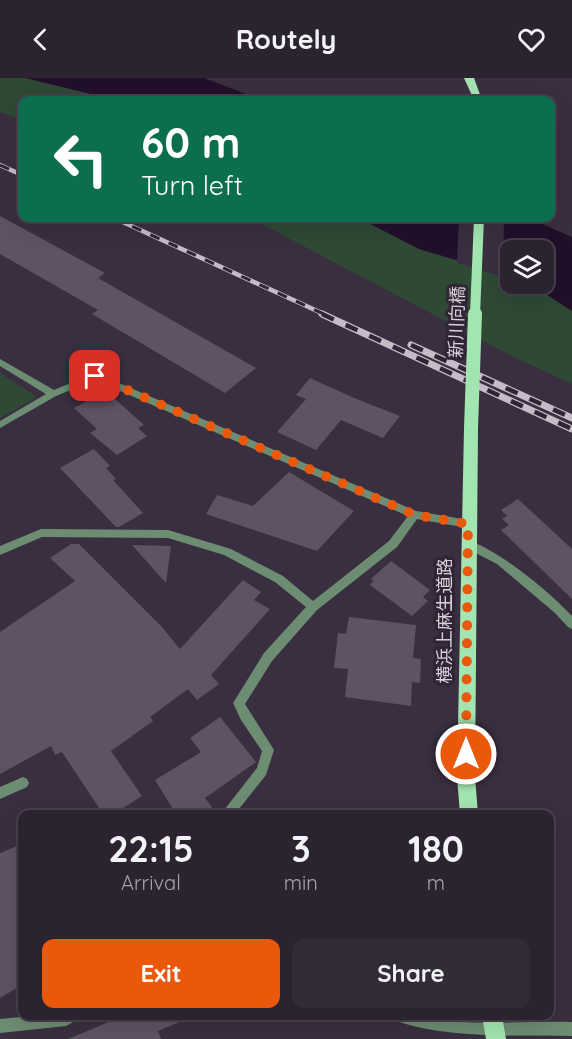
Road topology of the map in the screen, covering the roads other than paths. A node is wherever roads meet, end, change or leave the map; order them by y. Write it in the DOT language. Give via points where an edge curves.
graph roads {
  1 [pos="468,78"];
  2 [pos="476,96"];
  3 [pos="479,222"];
  4 [pos="0,362"];
  5 [pos="53,394"];
  6 [pos="0,425"];
  7 [pos="471,428"];
  8 [pos="415,515"];
  9 [pos="468,524"];
  10 [pos="468,544"];
  11 [pos="0,551"];
  12 [pos="313,607"];
  13 [pos="572,624"];
  14 [pos="23,783"];
  15 [pos="0,794"];
  16 [pos="230,810"];
  17 [pos="469,810"];
  18 [pos="56,1020"];
  19 [pos="406,1020"];
  20 [pos="0,1026"];
  21 [pos="494,1028"];
  22 [pos="572,1029"];
  1 -- 2 [label="main road"];
  3 -- 7 [label="main road, 新川向橋, bridge"];
  4 -- 5 [label="street"];
  5 -- 6 [label="street"];
  5 -- 8 [label="street" via="95,376"];
  7 -- 9 [label="main road, 横浜上麻生道路"];
  8 -- 9 [label="street"];
  8 -- 12 [label="street" via="393,544"];
  9 -- 10 [label="main road, 横浜上麻生道路"];
  10 -- 13 [label="street" via="501,561"];
  10 -- 17 [label="main road, 横浜上麻生道路"];
  11 -- 12 [label="street" via="42,533 168,534 227,552 279,579"];
  12 -- 16 [label="street" via="268,657 239,703 268,750 262,771"];
  14 -- 15 [label="street"];
  18 -- 20 [label="street"];
  19 -- 21 [label="street" via="448,1030"];
  21 -- 22 [label="street"];
}
